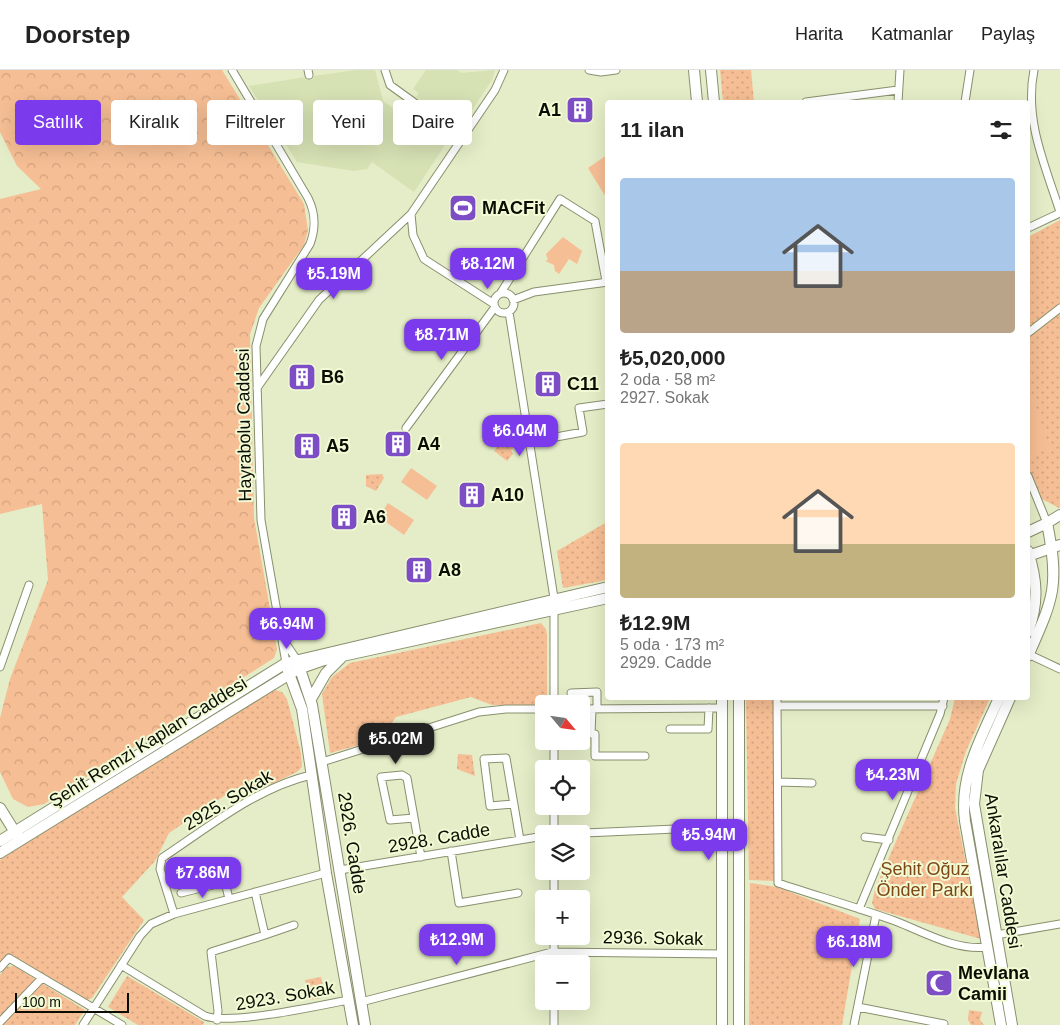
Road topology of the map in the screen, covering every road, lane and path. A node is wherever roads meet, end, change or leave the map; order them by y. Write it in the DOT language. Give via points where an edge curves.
graph roads {
  1 [pos="232,70"];
  2 [pos="385,70"];
  3 [pos="504,70"];
  4 [pos="589,70"];
  5 [pos="616,70"];
  6 [pos="694,70"];
  7 [pos="711,70"];
  8 [pos="900,70"];
  9 [pos="970,70"];
  10 [pos="1034,70"];
  11 [pos="898,90"];
  12 [pos="410,100"];
  13 [pos="697,100"];
  14 [pos="714,100"];
  15 [pos="821,100"];
  16 [pos="898,100"];
  17 [pos="964,100"];
  18 [pos="472,123"];
  19 [pos="457,145"];
  20 [pos="1060,212"];
  21 [pos="411,214"];
  22 [pos="1030,227"];
  23 [pos="605,271"];
  24 [pos="605,281"];
  25 [pos="500,294"];
  26 [pos="513,300"];
  27 [pos="494,306"];
  28 [pos="1060,308"];
  29 [pos="509,312"];
  30 [pos="1030,332"];
  31 [pos="257,389"];
  32 [pos="605,404"];
  33 [pos="406,428"];
  34 [pos="529,442"];
  35 [pos="1030,481"];
  36 [pos="1060,515"];
  37 [pos="1048,523"];
  38 [pos="1030,531"];
  39 [pos="1057,546"];
  40 [pos="1030,553"];
  41 [pos="1030,559"];
  42 [pos="1060,584"];
  43 [pos="29,585"];
  44 [pos="605,588"];
  45 [pos="1030,593"];
  46 [pos="1055,595"];
  47 [pos="554,598"];
  48 [pos="605,599"];
  49 [pos="1035,601"];
  50 [pos="554,609"];
  51 [pos="1030,623"];
  52 [pos="280,636"];
  53 [pos="1030,651"];
  54 [pos="2,652"];
  55 [pos="344,656"];
  56 [pos="1030,656"];
  57 [pos="286,663"];
  58 [pos="299,664"];
  59 [pos="0,667"];
  60 [pos="1060,669"];
  61 [pos="289,674"];
  62 [pos="571,693"];
  63 [pos="554,695"];
  64 [pos="311,699"];
  65 [pos="739,700"];
  66 [pos="944,700"];
  67 [pos="998,700"];
  68 [pos="1009,700"];
  69 [pos="777,702"];
  70 [pos="722,703"];
  71 [pos="943,706"];
  72 [pos="709,708"];
  73 [pos="535,709"];
  74 [pos="590,709"];
  75 [pos="594,709"];
  76 [pos="670,729"];
  77 [pos="645,756"];
  78 [pos="322,762"];
  79 [pos="311,775"];
  80 [pos="778,782"];
  81 [pos="812,783"];
  82 [pos="514,804"];
  83 [pos="0,808"];
  84 [pos="414,818"];
  85 [pos="721,827"];
  86 [pos="590,833"];
  87 [pos="18,836"];
  88 [pos="865,837"];
  89 [pos="535,838"];
  90 [pos="520,840"];
  91 [pos="889,840"];
  92 [pos="0,841"];
  93 [pos="451,852"];
  94 [pos="0,853"];
  95 [pos="421,857"];
  96 [pos="340,870"];
  97 [pos="326,873"];
  98 [pos="255,892"];
  99 [pos="181,893"];
  100 [pos="518,893"];
  101 [pos="229,899"];
  102 [pos="859,909"];
  103 [pos="174,914"];
  104 [pos="876,915"];
  105 [pos="1060,924"];
  106 [pos="294,925"];
  107 [pos="265,934"];
  108 [pos="996,935"];
  109 [pos="554,945"];
  110 [pos="987,946"];
  111 [pos="554,952"];
  112 [pos="722,954"];
  113 [pos="121,965"];
  114 [pos="0,968"];
  115 [pos="42,978"];
  116 [pos="348,1000"];
  117 [pos="361,1002"];
  118 [pos="858,1007"];
  119 [pos="93,1009"];
  120 [pos="554,1010"];
  121 [pos="0,1022"];
  122 [pos="219,1022"];
  123 [pos="944,1024"];
  124 [pos="83,1025"];
  125 [pos="122,1025"];
  126 [pos="353,1025"];
  127 [pos="365,1025"];
  128 [pos="554,1025"];
  129 [pos="722,1025"];
  130 [pos="739,1025"];
  131 [pos="854,1025"];
  132 [pos="1001,1025"];
  133 [pos="1012,1025"];
  1 -- 31 [label="street, Hayrabolu Caddesi" via="308,198 315,218 307,251 259,330"];
  2 -- 12 [label="street" via="390,86"];
  3 -- 18 [label="street" via="495,90"];
  4 -- 5 [label="street"];
  6 -- 13 [label="main road"];
  7 -- 14 [label="main road"];
  8 -- 11 [label="street"];
  9 -- 17 [label="street"];
  10 -- 20 [label="street" via="1030,98 1032,119"];
  11 -- 15 [label="street"];
  11 -- 16 [label="street"];
  19 -- 21 [label="street"];
  20 -- 22 [label="street"];
  21 -- 27 [label="street" via="413,235 424,259"];
  21 -- 31 [label="street" via="319,300"];
  23 -- 25 [label="street" via="595,221 560,199"];
  24 -- 26 [label="street" via="534,292"];
  25 -- 26 [label="street" via="509,295"];
  25 -- 27 [label="street" via="495,298"];
  26 -- 29 [label="street"];
  27 -- 29 [label="street" via="502,313"];
  27 -- 33 [label="street"];
  28 -- 30 [label="street"];
  29 -- 34 [label="street"];
  31 -- 52 [label="street, Hayrabolu Caddesi" via="261,520"];
  32 -- 34 [label="street" via="579,408 582,432"];
  34 -- 47 [label="street"];
  35 -- 37 [label="street"];
  36 -- 37 [label="main road"];
  37 -- 38 [label="main road"];
  37 -- 39 [label="main road"];
  39 -- 40 [label="main road"];
  39 -- 46 [label="main road"];
  41 -- 49 [label="main road" via="1036,575"];
  42 -- 46 [label="main road"];
  43 -- 54 [label="street"];
  44 -- 47 [label="main road, Şehit Remzi Kaplan Caddesi"];
  45 -- 49 [label="main road"];
  46 -- 53 [label="main road"];
  47 -- 50 [label="main road"];
  47 -- 58 [label="main road, Şehit Remzi Kaplan Caddesi"];
  48 -- 50 [label="main road, Şehit Remzi Kaplan Caddesi"];
  49 -- 51 [label="main road"];
  50 -- 55 [label="main road, Şehit Remzi Kaplan Caddesi"];
  50 -- 63 [label="street"];
  52 -- 57 [label="street, Hayrabolu Caddesi"];
  52 -- 58 [label="street, Hayrabolu Caddesi"];
  54 -- 59 [label="street"];
  55 -- 58 [label="main road, Şehit Remzi Kaplan Caddesi"];
  55 -- 64 [label="main road" via="326,673"];
  56 -- 60 [label="street"];
  57 -- 58 [label="main road, Şehit Remzi Kaplan Caddesi"];
  57 -- 61 [label="main road, 2926. Cadde"];
  57 -- 87 [label="main road, Şehit Remzi Kaplan Caddesi"];
  58 -- 61 [label="main road, Şehit Remzi Kaplan Caddesi"];
  58 -- 64 [label="main road, 2926. Cadde"];
  61 -- 79 [label="main road, 2926. Cadde" via="301,702"];
  61 -- 87 [label="main road, Şehit Remzi Kaplan Caddesi"];
  62 -- 75 [label="street" via="597,692"];
  64 -- 78 [label="main road, 2926. Cadde"];
  65 -- 130 [label="main road"];
  66 -- 71 [label="street"];
  67 -- 110 [label="main road, Ankaralılar Caddesi" via="970,762 963,799"];
  68 -- 108 [label="main road, Ankaralılar Caddesi" via="978,770 974,792 975,817"];
  69 -- 71 [label="street"];
  69 -- 80 [label="street"];
  70 -- 72 [label="street"];
  70 -- 85 [label="main road"];
  71 -- 91 [label="street"];
  72 -- 75 [label="street"];
  72 -- 76 [label="street" via="708,729"];
  73 -- 78 [label="street" via="479,712"];
  74 -- 75 [label="street"];
  75 -- 77 [label="street" via="591,734 595,734 595,756"];
  78 -- 96 [label="main road, 2926. Cadde"];
  79 -- 97 [label="main road, 2926. Cadde"];
  79 -- 103 [label="street, 2925. Sokak" via="256,797 162,858 159,867"];
  80 -- 81 [label="street"];
  80 -- 102 [label="street" via="778,883"];
  82 -- 82 [label="street" via="506,758 484,759 490,806"];
  82 -- 90 [label="street"];
  83 -- 87 [label="main road"];
  84 -- 84 [label="street" via="407,778 381,777 390,820"];
  84 -- 95 [label="street"];
  85 -- 86 [label="street"];
  85 -- 112 [label="main road"];
  87 -- 92 [label="main road, Şehit Remzi Kaplan Caddesi"];
  87 -- 94 [label="main road, Şehit Remzi Kaplan Caddesi"];
  88 -- 91 [label="street"];
  89 -- 90 [label="street, 2928. Cadde"];
  90 -- 93 [label="street, 2928. Cadde"];
  91 -- 102 [label="street"];
  93 -- 95 [label="street, 2928. Cadde"];
  93 -- 100 [label="street" via="458,903"];
  95 -- 96 [label="street, 2928. Cadde"];
  96 -- 97 [label="main road"];
  96 -- 117 [label="main road, 2926. Cadde"];
  97 -- 98 [label="street"];
  97 -- 116 [label="main road, 2926. Cadde"];
  98 -- 101 [label="street"];
  98 -- 107 [label="street"];
  99 -- 101 [label="street" via="225,882"];
  101 -- 103 [label="street"];
  102 -- 104 [label="street"];
  103 -- 113 [label="street" via="144,929"];
  104 -- 110 [label="street" via="953,943"];
  104 -- 118 [label="street"];
  105 -- 108 [label="street"];
  106 -- 107 [label="street"];
  107 -- 122 [label="street" via="211,952"];
  108 -- 133 [label="main road, Ankaralılar Caddesi"];
  109 -- 111 [label="street"];
  110 -- 132 [label="main road, Ankaralılar Caddesi"];
  111 -- 112 [label="street, 2936. Sokak"];
  111 -- 117 [label="street, 2936. Sokak"];
  112 -- 129 [label="main road"];
  113 -- 119 [label="street"];
  113 -- 122 [label="street, 2923. Sokak"];
  114 -- 115 [label="street" via="9,958"];
  115 -- 119 [label="street"];
  115 -- 121 [label="street"];
  116 -- 122 [label="street, 2923. Sokak"];
  116 -- 126 [label="main road, 2926. Cadde"];
  117 -- 127 [label="main road, 2926. Cadde"];
  118 -- 123 [label="street"];
  118 -- 131 [label="street"];
  119 -- 124 [label="street"];
  119 -- 125 [label="street"];
  120 -- 128 [label="street"];
}
